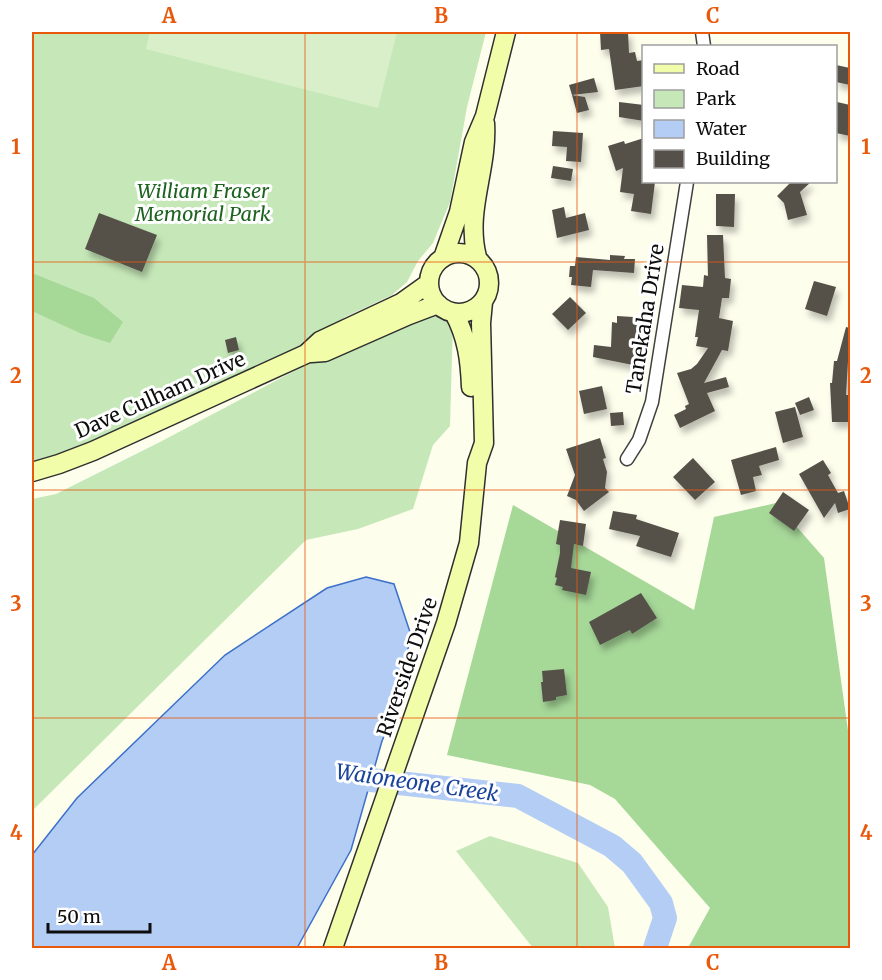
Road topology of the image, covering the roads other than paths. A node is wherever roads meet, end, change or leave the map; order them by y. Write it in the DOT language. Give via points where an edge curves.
graph roads {
  1 [pos="506,32"];
  2 [pos="485,116"];
  3 [pos="687,183"];
  4 [pos="477,257"];
  5 [pos="443,258"];
  6 [pos="429,283"];
  7 [pos="483,302"];
  8 [pos="438,304"];
  9 [pos="454,313"];
  10 [pos="306,354"];
  11 [pos="627,459"];
  12 [pos="477,463"];
  13 [pos="32,472"];
  14 [pos="333,948"];
  1 -- 2 [label="main road"];
  2 -- 4 [label="main road" via="487,145 472,230"];
  2 -- 5 [label="main road" via="474,142 459,212"];
  3 -- 11 [label="street, Tanekaha Drive" via="652,402 639,440"];
  4 -- 5 [label="main road" via="456,253"];
  4 -- 7 [label="main road" via="488,275"];
  5 -- 6 [label="main road" via="432,270"];
  6 -- 8 [label="main road"];
  6 -- 10 [label="main road, Dave Culham Drive" via="401,303 320,341"];
  7 -- 9 [label="main road" via="464,313"];
  7 -- 12 [label="main road, Riverside Drive" via="484,443"];
  8 -- 9 [label="main road"];
  8 -- 10 [label="main road, Dave Culham Drive" via="325,352"];
  9 -- 12 [label="main road, Riverside Drive" via="468,348"];
  10 -- 13 [label="main road, Dave Culham Drive" via="93,451"];
  12 -- 14 [label="main road, Riverside Drive" via="468,543 458,584"];
}
